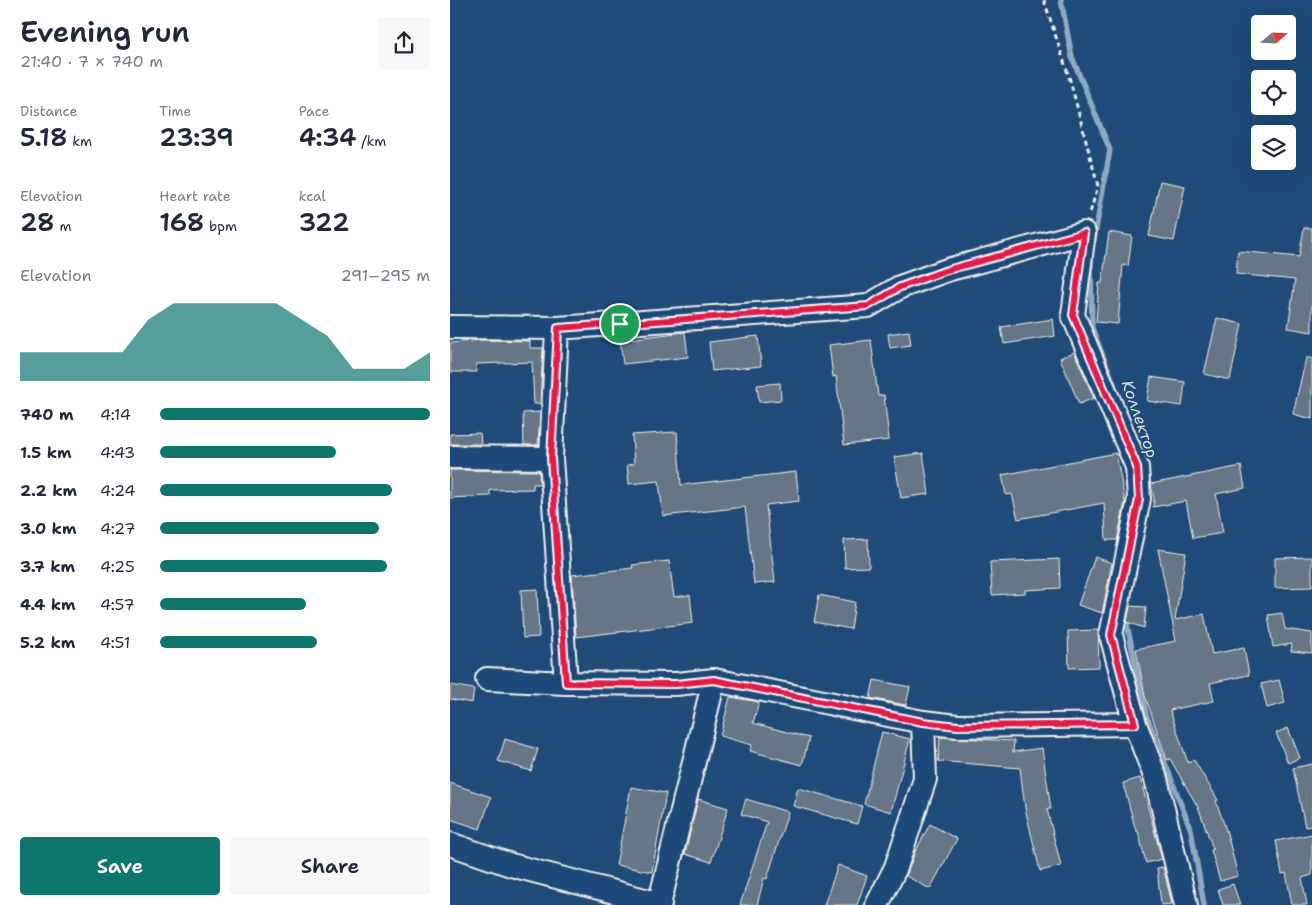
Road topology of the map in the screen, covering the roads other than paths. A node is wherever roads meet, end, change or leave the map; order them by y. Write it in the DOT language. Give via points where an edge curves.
graph roads {
  1 [pos="450,327"];
  2 [pos="558,328"];
  3 [pos="450,457"];
  4 [pos="551,458"];
  5 [pos="487,679"];
  6 [pos="714,680"];
  7 [pos="566,683"];
  8 [pos="923,722"];
  9 [pos="1135,724"];
  10 [pos="450,844"];
  11 [pos="660,905"];
  12 [pos="877,905"];
  13 [pos="1186,905"];
  1 -- 2 [label="street"];
  2 -- 4 [label="street"];
  2 -- 9 [label="street" via="868,306 900,287 947,270 1084,233 1073,315 1137,467 1139,499 1111,635"];
  3 -- 4 [label="street"];
  4 -- 7 [label="street"];
  5 -- 7 [label="street"];
  6 -- 7 [label="street" via="676,684"];
  6 -- 8 [label="street"];
  6 -- 11 [label="street"];
  8 -- 9 [label="street" via="958,726"];
  8 -- 12 [label="street" via="925,779 896,867"];
  9 -- 13 [label="street" via="1156,779"];
  10 -- 11 [label="street" via="511,865"];
}
